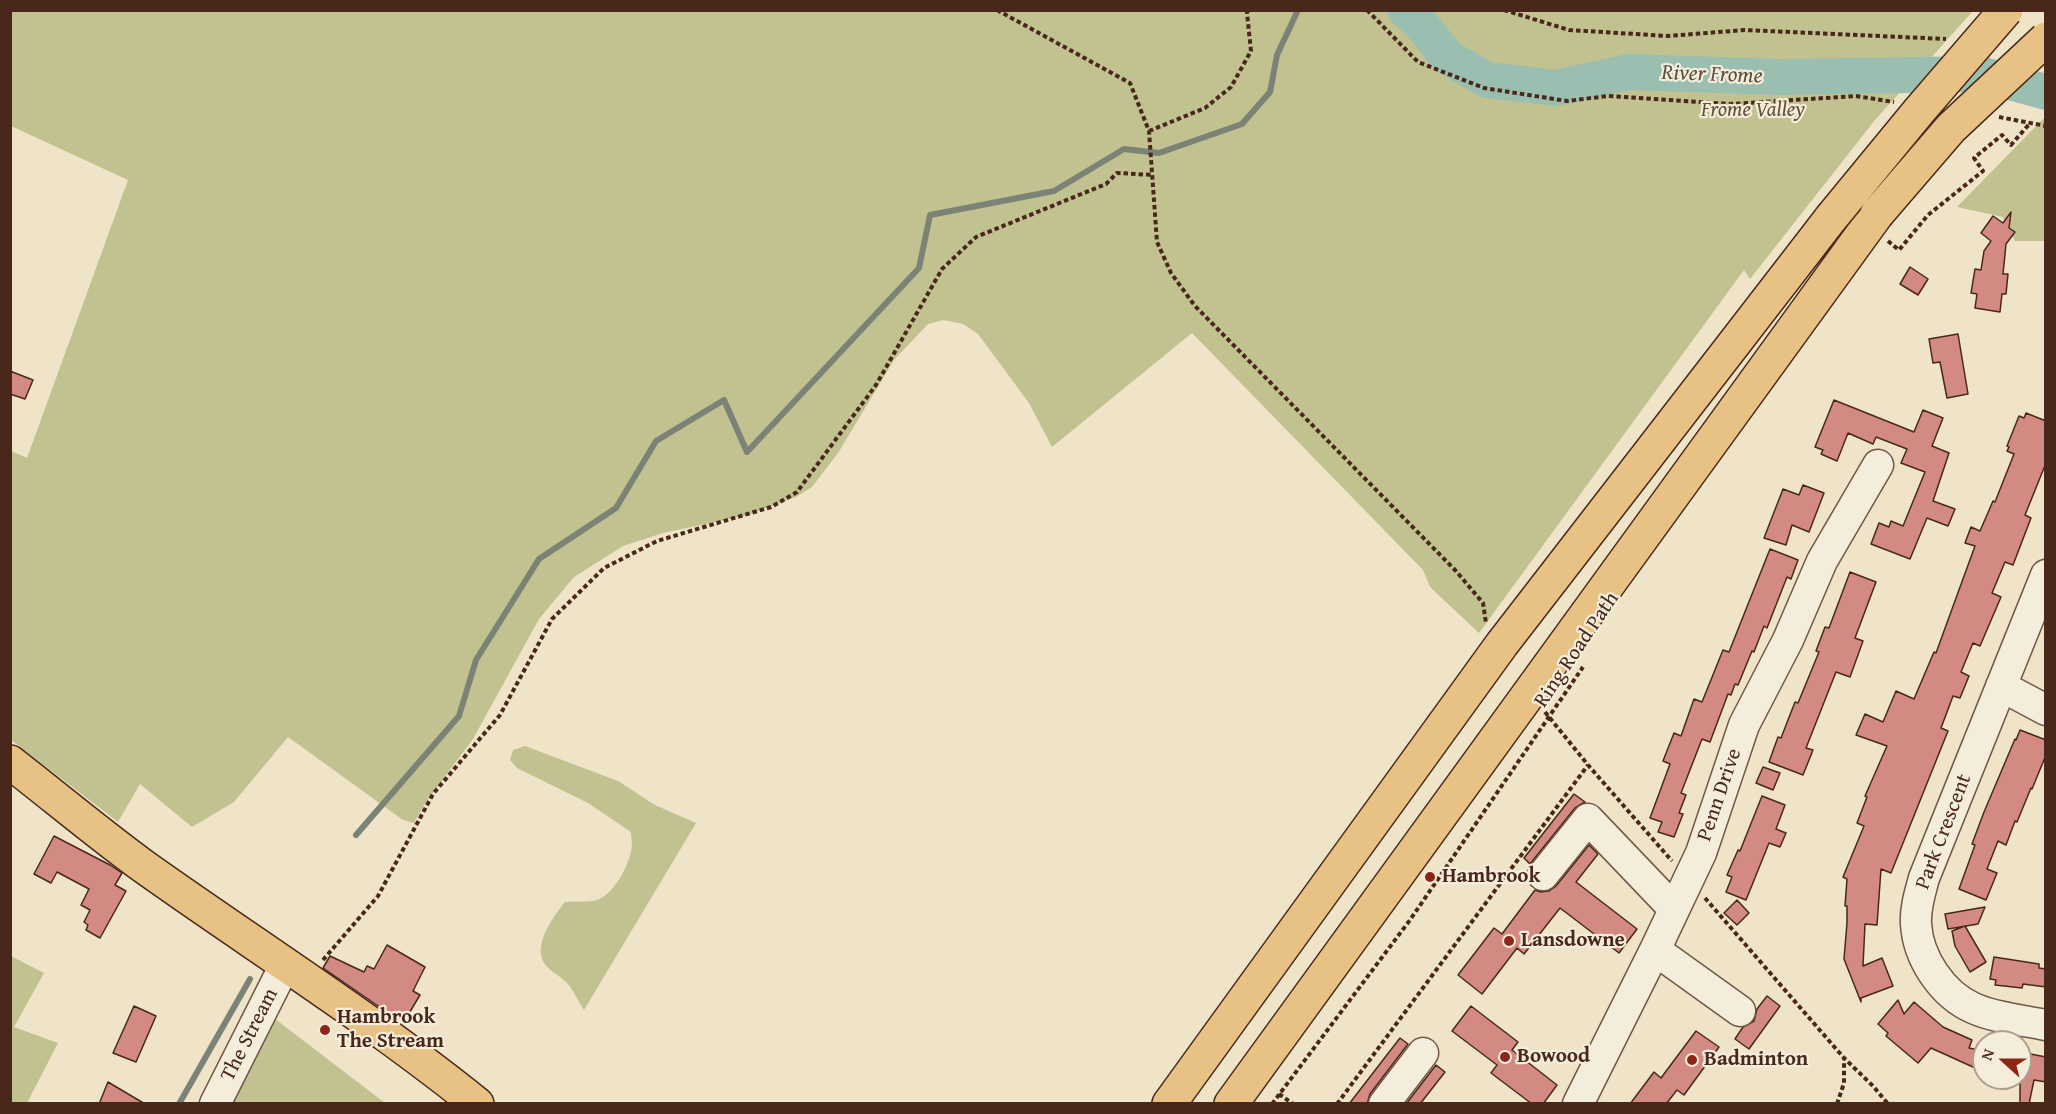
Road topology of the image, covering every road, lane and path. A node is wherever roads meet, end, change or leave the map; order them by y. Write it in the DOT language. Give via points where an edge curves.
graph roads {
  1 [pos="997,10"];
  2 [pos="1248,10"];
  3 [pos="1367,10"];
  4 [pos="1504,10"];
  5 [pos="2006,10"];
  6 [pos="1948,39"];
  7 [pos="2046,39"];
  8 [pos="1902,103"];
  9 [pos="1996,117"];
  10 [pos="2031,122"];
  11 [pos="2046,126"];
  12 [pos="1149,131"];
  13 [pos="1153,175"];
  14 [pos="1883,227"];
  15 [pos="1882,247"];
  16 [pos="1875,484"];
  17 [pos="2046,575"];
  18 [pos="1502,644"];
  19 [pos="1583,667"];
  20 [pos="2001,686"];
  21 [pos="2046,710"];
  22 [pos="10,762"];
  23 [pos="1588,765"];
  24 [pos="1543,875"];
  25 [pos="1673,908"];
  26 [pos="1655,950"];
  27 [pos="296,972"];
  28 [pos="1740,1011"];
  29 [pos="2046,1024"];
  30 [pos="1423,1053"];
  31 [pos="1844,1058"];
  32 [pos="1279,1094"];
  33 [pos="215,1104"];
  34 [pos="477,1104"];
  35 [pos="1169,1104"];
  36 [pos="1231,1104"];
  37 [pos="1272,1104"];
  38 [pos="1293,1104"];
  39 [pos="1337,1104"];
  40 [pos="1384,1104"];
  41 [pos="1578,1104"];
  42 [pos="1837,1104"];
  1 -- 12 [label="path" via="1130,83"];
  2 -- 12 [label="path" via="1251,51 1231,87 1205,108"];
  3 -- 8 [label="path" via="1418,62 1484,88 1567,101 1608,96 1731,104 1856,96"];
  4 -- 6 [label="path" via="1569,30 1668,36 1745,30"];
  5 -- 18 [label="main road, bridge" via="1831,218"];
  7 -- 14 [label="main road, bridge" via="1951,128"];
  9 -- 10 [label="path"];
  10 -- 11 [label="path"];
  10 -- 14 [label="path" via="2011,145 2002,135 1974,158 1983,171 1929,215 1899,250"];
  12 -- 13 [label="path"];
  13 -- 18 [label="path" via="1157,242 1171,273 1195,306 1456,571 1483,603 1487,632"];
  13 -- 27 [label="path" via="1117,173 1106,184 976,237 942,268 876,385 797,492 771,507 657,541 604,568 552,619 500,715 433,794 378,896"];
  14 -- 15 [label="path"];
  14 -- 36 [label="main road"];
  16 -- 25 [label="street, Penn Drive" via="1822,561 1788,640 1744,725 1701,853"];
  17 -- 20 [label="street, Park Crescent"];
  18 -- 35 [label="main road"];
  19 -- 32 [label="path, Ring Road Path" via="1410,920"];
  20 -- 21 [label="street"];
  20 -- 29 [label="street, Park Crescent" via="1924,878 1917,933 1932,971 1964,1003 1988,1014"];
  22 -- 27 [label="main road" via="141,864"];
  23 -- 39 [label="path"];
  24 -- 25 [label="street" via="1588,819"];
  25 -- 26 [label="street, Penn Drive"];
  26 -- 28 [label="street"];
  26 -- 41 [label="street, Penn Drive"];
  27 -- 33 [label="street, The Stream"];
  27 -- 34 [label="main road"];
  30 -- 40 [label="street"];
  31 -- 42 [label="path" via="1844,1083"];
  32 -- 37 [label="path, Ring Road Path"];
  32 -- 38 [label="path"];
}
